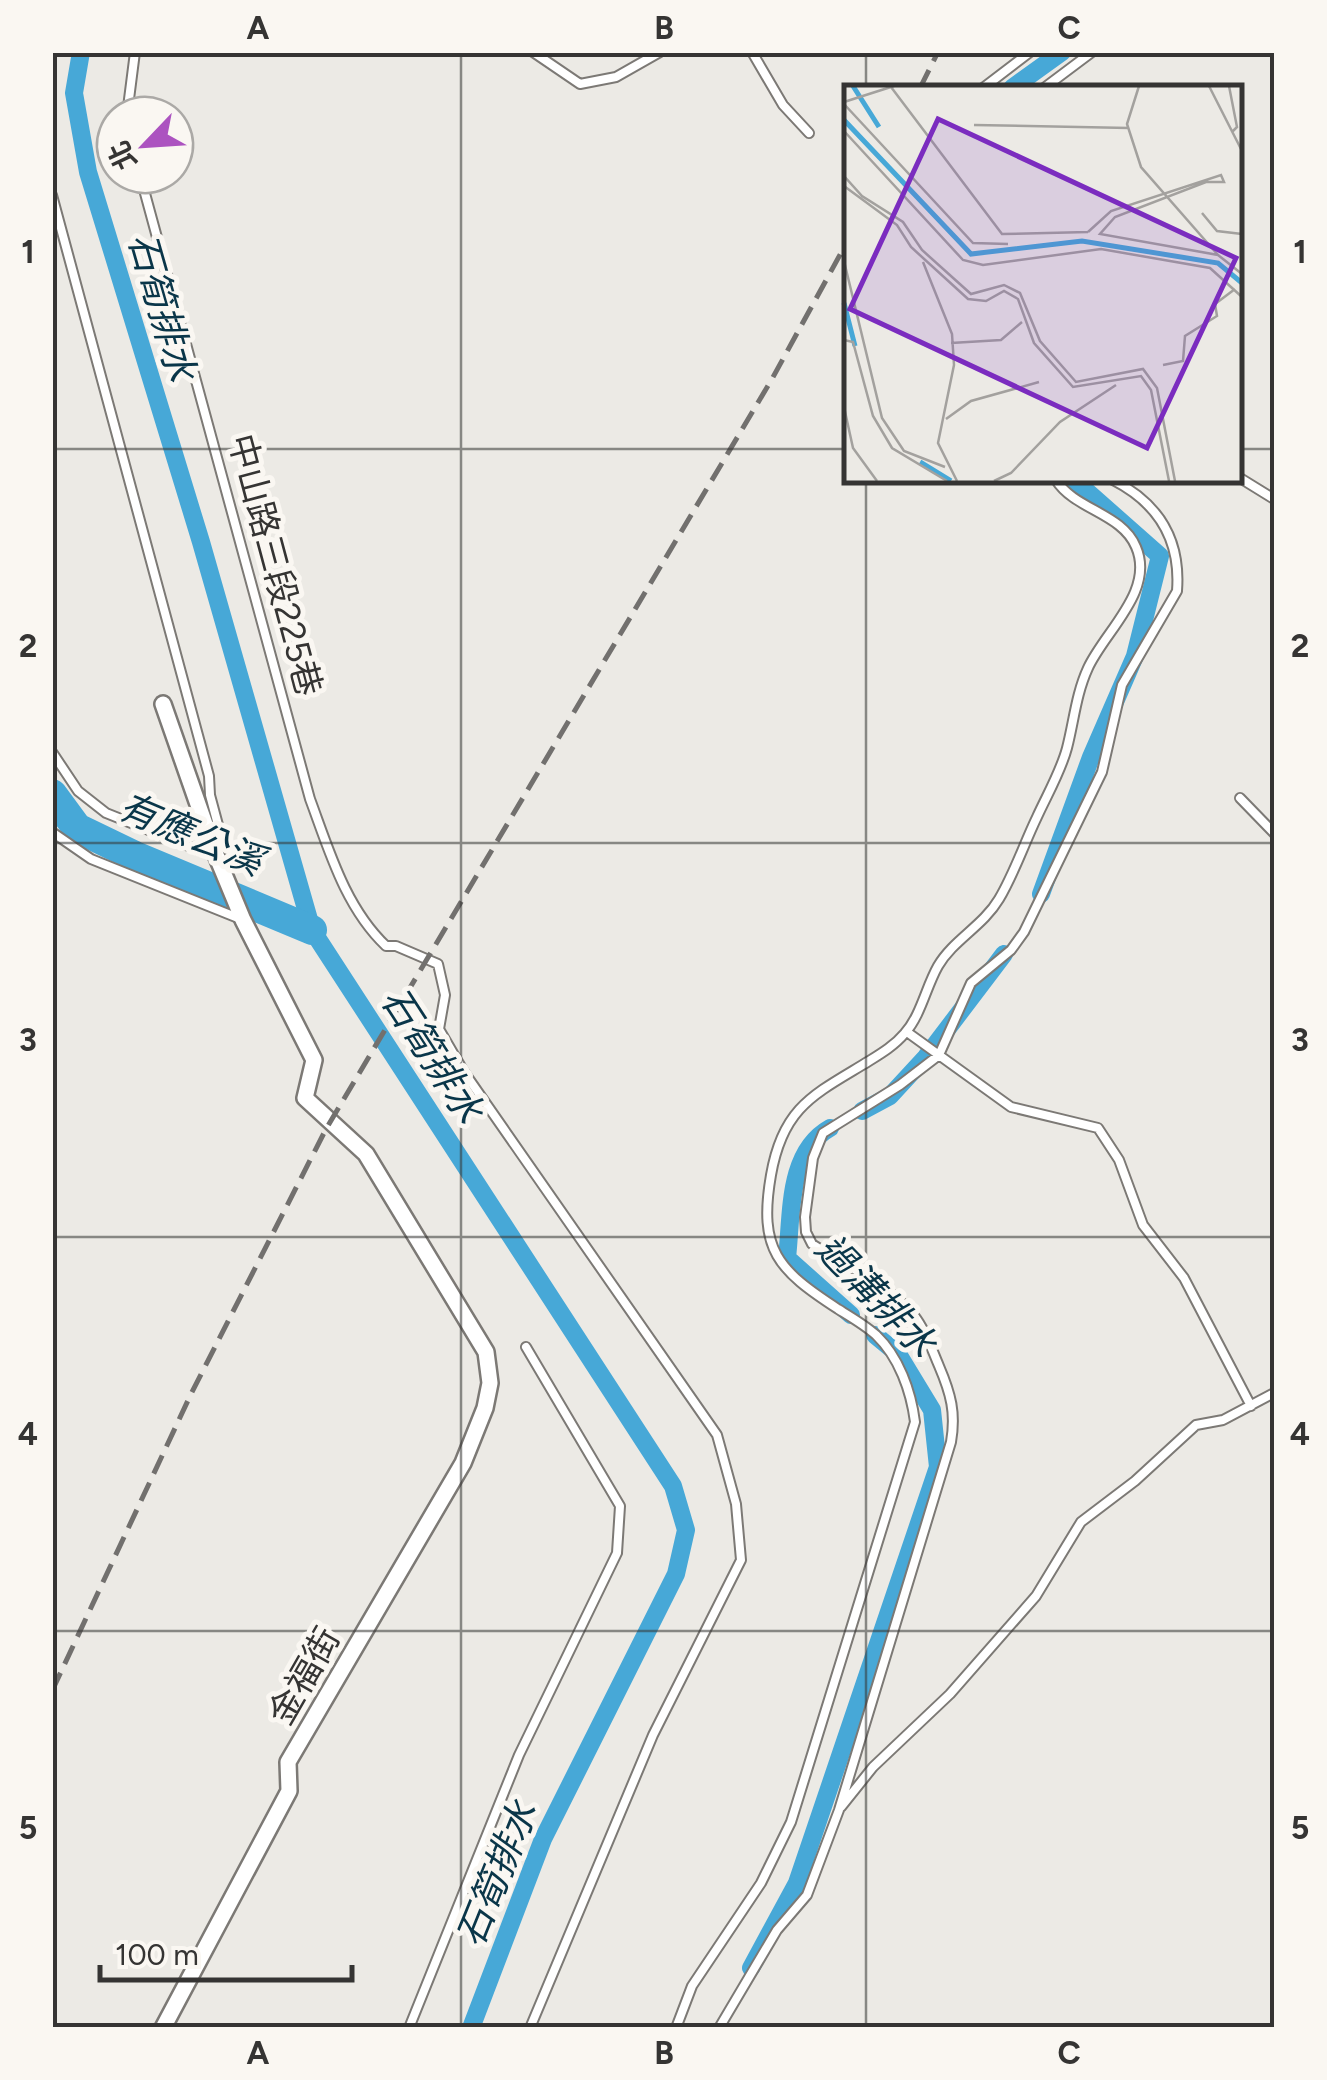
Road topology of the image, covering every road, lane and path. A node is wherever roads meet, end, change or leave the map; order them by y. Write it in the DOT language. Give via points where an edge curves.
graph roads {
  1 [pos="136,52"];
  2 [pos="534,52"];
  3 [pos="660,52"];
  4 [pos="752,52"];
  5 [pos="1030,52"];
  6 [pos="1092,52"];
  7 [pos="987,85"];
  8 [pos="1048,85"];
  9 [pos="130,95"];
  10 [pos="810,133"];
  11 [pos="52,195"];
  12 [pos="145,195"];
  13 [pos="1242,479"];
  14 [pos="1058,482"];
  15 [pos="1116,482"];
  16 [pos="1274,499"];
  17 [pos="163,704"];
  18 [pos="52,752"];
  19 [pos="1240,798"];
  20 [pos="52,832"];
  21 [pos="1274,833"];
  22 [pos="214,850"];
  23 [pos="243,920"];
  24 [pos="907,1032"];
  25 [pos="939,1055"];
  26 [pos="526,1347"];
  27 [pos="1274,1392"];
  28 [pos="1251,1406"];
  29 [pos="839,1810"];
  30 [pos="163,2028"];
  31 [pos="409,2028"];
  32 [pos="530,2028"];
  33 [pos="676,2028"];
  34 [pos="719,2028"];
  1 -- 9 [label="lane"];
  2 -- 3 [label="lane" via="580,84 616,77"];
  4 -- 10 [label="lane" via="782,105"];
  5 -- 7 [label="lane"];
  6 -- 8 [label="lane"];
  11 -- 22 [label="lane" via="209,776 224,847"];
  12 -- 32 [label="lane, 中山路三段225巷" via="310,799 337,872 362,919 386,946 438,964 445,995 439,1030 717,1435 736,1504 741,1560 653,1735"];
  13 -- 16 [label="lane"];
  14 -- 24 [label="lane" via="1130,537 1139,585 1090,664 1066,751 1002,893 938,966"];
  15 -- 25 [label="lane" via="1148,502 1166,528 1177,558 1178,591 1122,685 1102,772 1024,932 971,983"];
  17 -- 22 [label="street"];
  18 -- 22 [label="lane" via="78,791 106,813 201,851"];
  19 -- 21 [label="lane"];
  20 -- 23 [label="lane" via="92,859"];
  22 -- 23 [label="street"];
  23 -- 30 [label="street, 金福街" via="314,1060 305,1098 366,1154 486,1352 490,1383 463,1464 288,1762 289,1791"];
  24 -- 25 [label="lane"];
  24 -- 33 [label="lane" via="801,1104 776,1148 767,1213 778,1260 887,1348 912,1398 916,1422 791,1822 761,1883 692,1986"];
  25 -- 28 [label="lane" via="1011,1107 1098,1128 1119,1160 1144,1225 1184,1278"];
  25 -- 29 [label="lane" via="824,1133 813,1158 805,1217 812,1244 896,1297 915,1317 955,1413"];
  26 -- 31 [label="lane" via="620,1506 617,1552 519,1755"];
  27 -- 28 [label="lane"];
  28 -- 29 [label="lane" via="1196,1425 1082,1522 1036,1596"];
  29 -- 34 [label="lane" via="807,1895 777,1930"];
}
